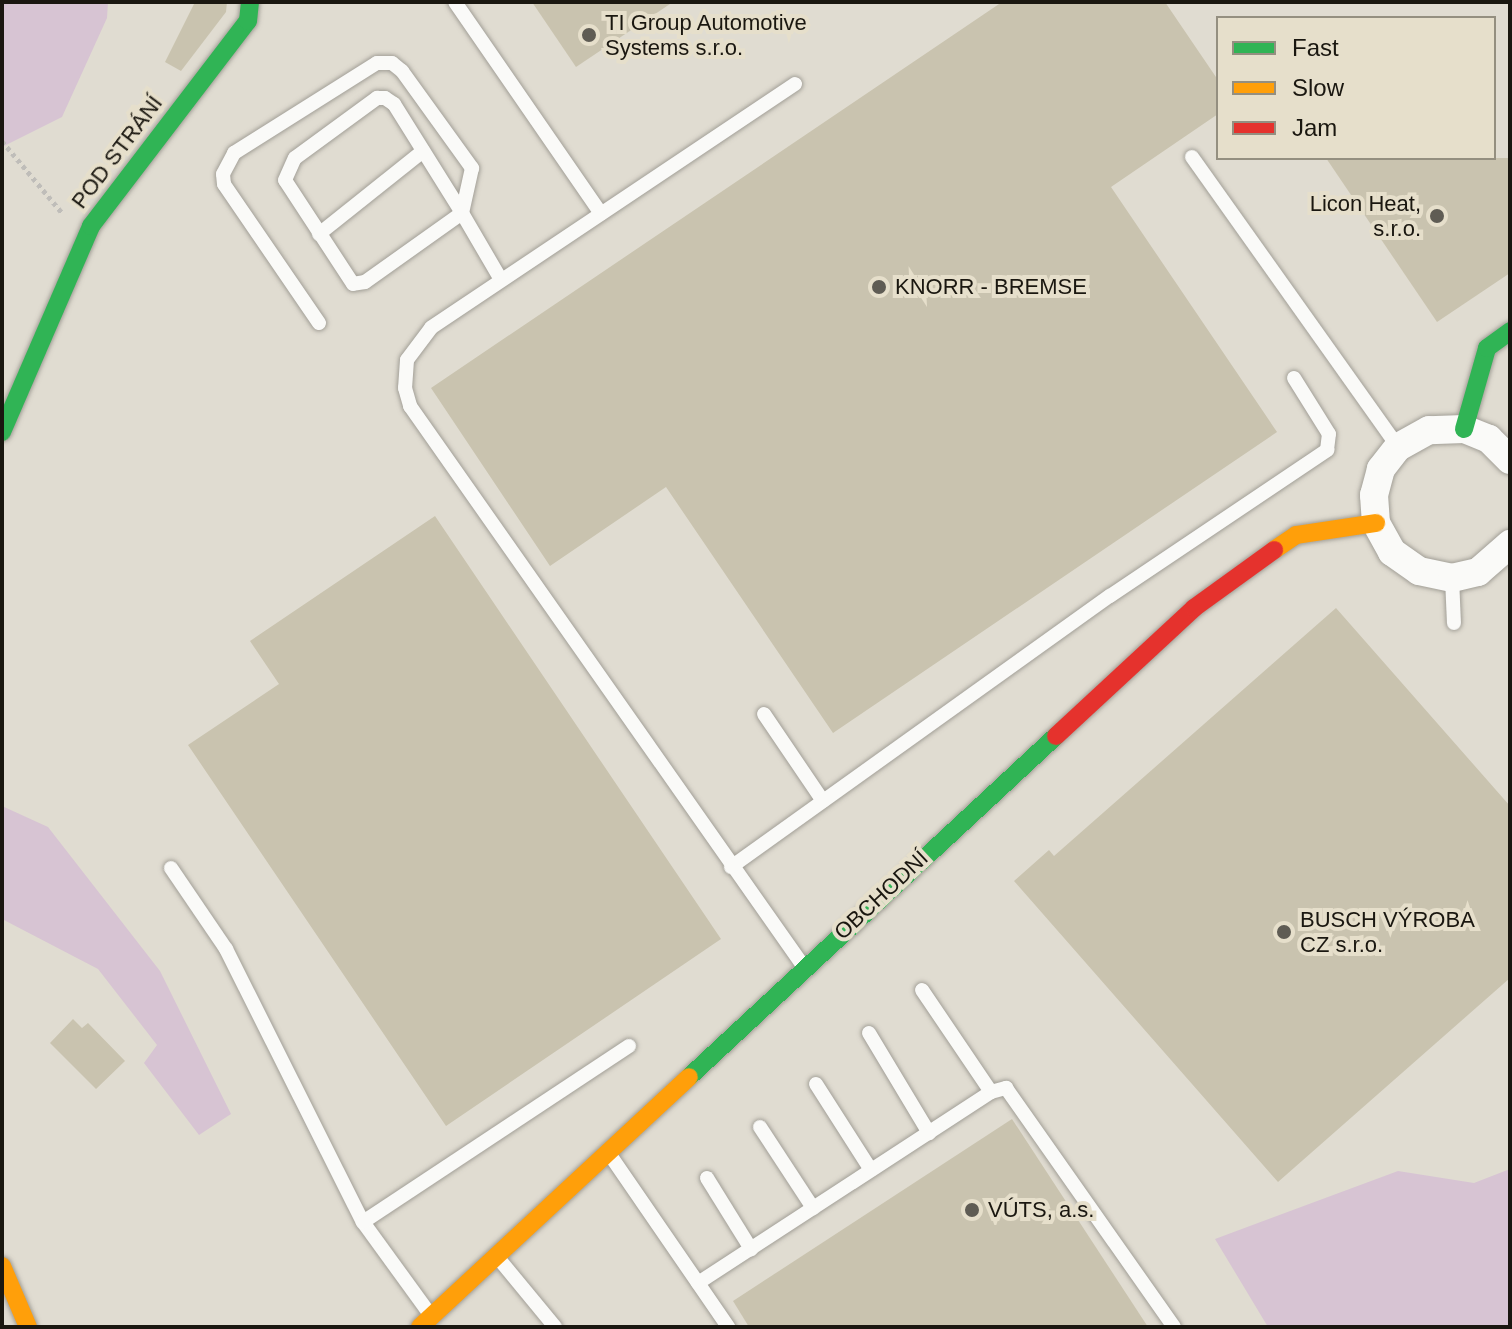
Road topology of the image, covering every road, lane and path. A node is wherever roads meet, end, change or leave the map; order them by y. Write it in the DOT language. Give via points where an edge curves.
graph roads {
  1 [pos="250,2"];
  2 [pos="455,2"];
  3 [pos="795,84"];
  4 [pos="2,141"];
  5 [pos="423,151"];
  6 [pos="1192,157"];
  7 [pos="462,213"];
  8 [pos="601,214"];
  9 [pos="91,226"];
  10 [pos="319,234"];
  11 [pos="500,278"];
  12 [pos="319,323"];
  13 [pos="1510,331"];
  14 [pos="1294,378"];
  15 [pos="1464,429"];
  16 [pos="2,432"];
  17 [pos="1398,447"];
  18 [pos="1510,460"];
  19 [pos="1376,523"];
  20 [pos="1510,544"];
  21 [pos="1452,578"];
  22 [pos="1454,623"];
  23 [pos="764,714"];
  24 [pos="823,801"];
  25 [pos="731,867"];
  26 [pos="171,868"];
  27 [pos="804,967"];
  28 [pos="922,990"];
  29 [pos="869,1033"];
  30 [pos="629,1046"];
  31 [pos="816,1084"];
  32 [pos="991,1092"];
  33 [pos="760,1127"];
  34 [pos="929,1133"];
  35 [pos="608,1151"];
  36 [pos="871,1170"];
  37 [pos="707,1178"];
  38 [pos="813,1208"];
  39 [pos="363,1222"];
  40 [pos="751,1249"];
  41 [pos="496,1255"];
  42 [pos="2,1266"];
  43 [pos="698,1283"];
  44 [pos="426,1322"];
  45 [pos="28,1327"];
  46 [pos="555,1327"];
  47 [pos="728,1327"];
  48 [pos="1174,1327"];
  1 -- 9 [label="street, POD STRÁNÍ" via="248,21"];
  2 -- 8 [label="lane"];
  3 -- 8 [label="lane"];
  4 -- 9 [label="path" via="59,212"];
  5 -- 7 [label="lane"];
  5 -- 10 [label="lane"];
  5 -- 10 [label="lane" via="394,104 382,97 295,158 285,180"];
  6 -- 17 [label="lane"];
  7 -- 10 [label="lane" via="360,284 347,280"];
  7 -- 11 [label="lane"];
  7 -- 12 [label="lane" via="472,168 392,63 369,67 234,153 226,162 224,184"];
  8 -- 11 [label="lane"];
  9 -- 16 [label="street, POD STRÁNÍ"];
  11 -- 25 [label="lane" via="414,345 407,360 410,406"];
  13 -- 15 [label="street" via="1487,348"];
  14 -- 24 [label="lane" via="1329,434 1327,450 1110,596"];
  15 -- 17 [label="street" via="1429,430"];
  15 -- 18 [label="street" via="1489,439"];
  17 -- 19 [label="street" via="1381,469 1374,495"];
  19 -- 21 [label="street" via="1392,552 1410,565"];
  19 -- 27 [label="street, OBCHODNÍ" via="1296,535 1194,608"];
  20 -- 21 [label="street" via="1478,572"];
  21 -- 22 [label="lane"];
  23 -- 24 [label="lane"];
  24 -- 25 [label="lane"];
  25 -- 27 [label="lane"];
  26 -- 39 [label="lane" via="226,949"];
  27 -- 35 [label="street, OBCHODNÍ"];
  28 -- 32 [label="lane"];
  29 -- 34 [label="lane"];
  30 -- 39 [label="lane"];
  31 -- 36 [label="lane"];
  32 -- 34 [label="lane"];
  32 -- 48 [label="lane" via="1011,1090"];
  33 -- 38 [label="lane"];
  34 -- 36 [label="lane"];
  35 -- 41 [label="street, OBCHODNÍ"];
  35 -- 43 [label="lane"];
  36 -- 38 [label="lane"];
  37 -- 40 [label="lane"];
  38 -- 40 [label="lane"];
  39 -- 44 [label="lane"];
  40 -- 43 [label="lane"];
  41 -- 44 [label="street, OBCHODNÍ"];
  41 -- 46 [label="lane"];
  42 -- 45 [label="street"];
  43 -- 47 [label="lane"];
}
